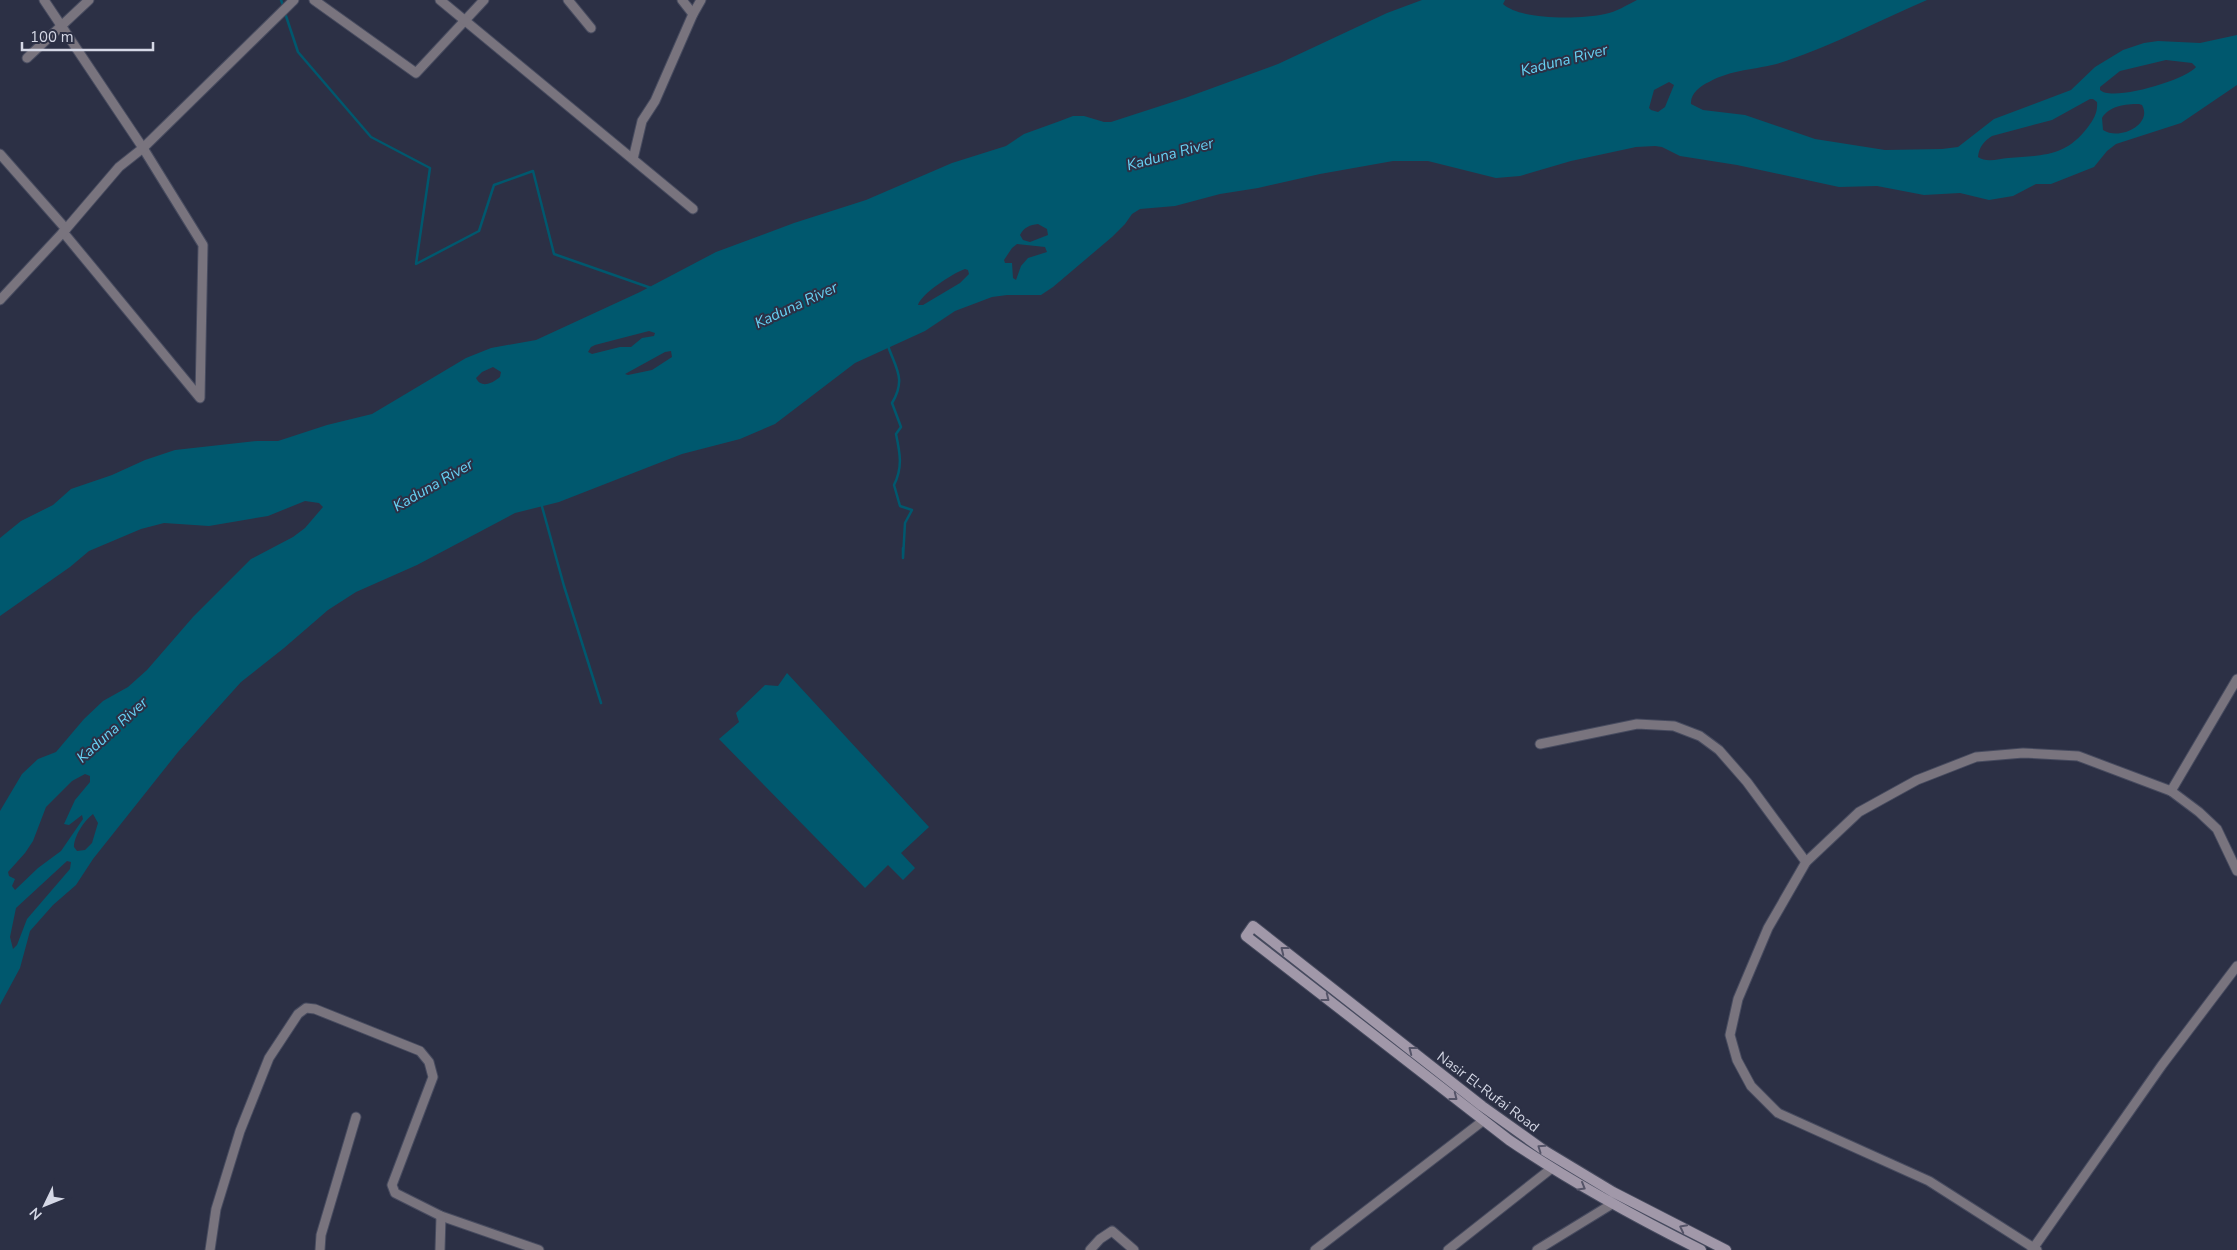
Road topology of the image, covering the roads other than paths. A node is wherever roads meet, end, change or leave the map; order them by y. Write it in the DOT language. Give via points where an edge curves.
graph roads {
  1 [pos="44,0"];
  2 [pos="89,0"];
  3 [pos="294,0"];
  4 [pos="314,0"];
  5 [pos="440,0"];
  6 [pos="484,0"];
  7 [pos="568,0"];
  8 [pos="682,0"];
  9 [pos="701,0"];
  10 [pos="693,14"];
  11 [pos="465,19"];
  12 [pos="60,25"];
  13 [pos="591,28"];
  14 [pos="27,58"];
  15 [pos="143,148"];
  16 [pos="0,154"];
  17 [pos="634,159"];
  18 [pos="693,209"];
  19 [pos="64,231"];
  20 [pos="0,300"];
  21 [pos="2237,680"];
  22 [pos="1540,744"];
  23 [pos="2171,792"];
  24 [pos="1806,862"];
  25 [pos="2237,871"];
  26 [pos="1253,926"];
  27 [pos="2237,966"];
  28 [pos="1373,1027"];
  29 [pos="356,1117"];
  30 [pos="1484,1120"];
  31 [pos="1552,1168"];
  32 [pos="1612,1204"];
  33 [pos="441,1216"];
  34 [pos="523,1247"];
  35 [pos="2034,1249"];
  36 [pos="210,1250"];
  37 [pos="320,1250"];
  38 [pos="440,1250"];
  39 [pos="538,1250"];
  40 [pos="1090,1250"];
  41 [pos="1134,1250"];
  42 [pos="1314,1250"];
  43 [pos="1448,1250"];
  44 [pos="1537,1250"];
  45 [pos="1701,1250"];
  46 [pos="1726,1250"];
  1 -- 12 [label="street"];
  2 -- 12 [label="street"];
  3 -- 15 [label="street"];
  4 -- 11 [label="street" via="416,73"];
  5 -- 11 [label="street"];
  6 -- 11 [label="street"];
  7 -- 13 [label="street"];
  8 -- 10 [label="street"];
  9 -- 10 [label="street"];
  10 -- 17 [label="street" via="655,101 642,121"];
  11 -- 17 [label="street"];
  12 -- 14 [label="street"];
  12 -- 15 [label="street"];
  15 -- 19 [label="street" via="118,167"];
  15 -- 19 [label="street" via="203,245 200,398"];
  16 -- 19 [label="street"];
  17 -- 18 [label="street"];
  19 -- 20 [label="street"];
  21 -- 23 [label="street"];
  22 -- 24 [label="street" via="1637,724 1674,726 1700,736 1719,750 1747,782"];
  23 -- 24 [label="street" via="2078,756 2023,753 1976,757 1917,780 1859,812"];
  23 -- 25 [label="street" via="2217,828"];
  24 -- 35 [label="street" via="1768,928 1738,1000 1730,1036 1737,1060 1751,1086 1778,1113 1928,1182"];
  26 -- 28 [label="main road" via="1246,936"];
  27 -- 35 [label="street" via="2162,1065"];
  28 -- 30 [label="main road, Nasir El-Rufai Road, one-way"];
  46 -- 28 [label="main road, Nasir El-Rufai Road, one-way" via="1621,1196 1545,1151"];
  29 -- 37 [label="street" via="321,1235"];
  30 -- 31 [label="main road, Nasir El-Rufai Road"];
  30 -- 42 [label="street"];
  31 -- 32 [label="main road, Nasir El-Rufai Road, one-way"];
  31 -- 43 [label="street"];
  32 -- 44 [label="street"];
  32 -- 45 [label="main road, Nasir El-Rufai Road"];
  33 -- 34 [label="street"];
  33 -- 36 [label="street" via="395,1193 392,1185 433,1077 429,1062 420,1051 306,1008 298,1014 269,1058 240,1131 216,1209"];
  33 -- 38 [label="street"];
  34 -- 39 [label="street"];
  40 -- 41 [label="street" via="1112,1231"];
}
